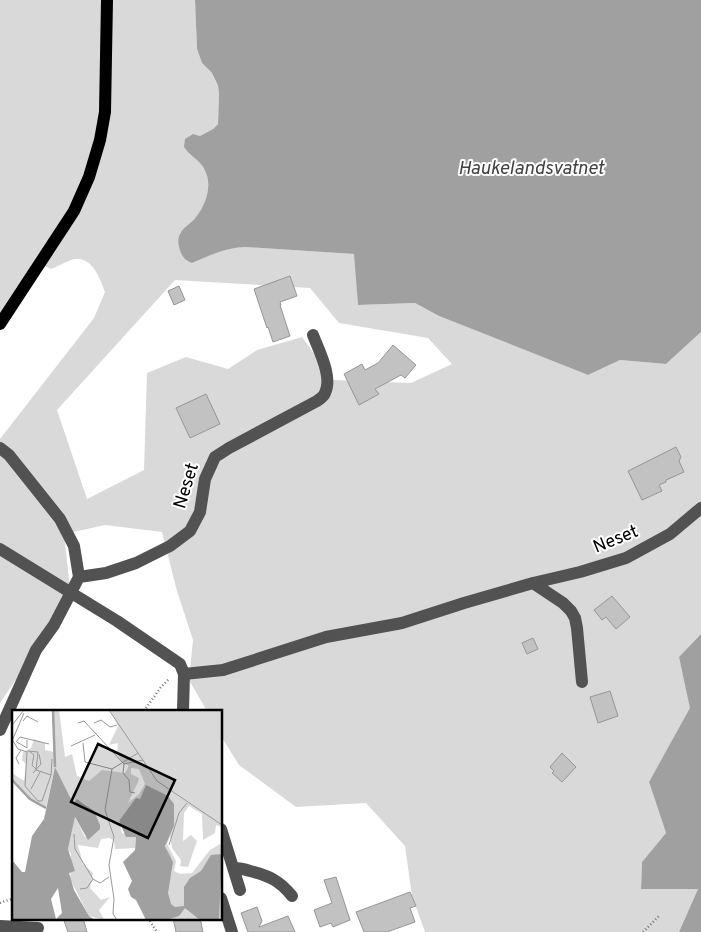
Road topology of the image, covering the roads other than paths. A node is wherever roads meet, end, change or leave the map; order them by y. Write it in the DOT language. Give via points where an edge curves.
graph roads {
  1 [pos="107,0"];
  2 [pos="0,324"];
  3 [pos="313,335"];
  4 [pos="0,448"];
  5 [pos="701,508"];
  6 [pos="0,549"];
  7 [pos="79,578"];
  8 [pos="533,583"];
  9 [pos="72,594"];
  10 [pos="183,671"];
  11 [pos="582,682"];
  12 [pos="183,710"];
  13 [pos="0,730"];
  14 [pos="222,831"];
  15 [pos="234,868"];
  16 [pos="240,890"];
  17 [pos="292,896"];
  18 [pos="222,901"];
  19 [pos="0,926"];
  20 [pos="38,928"];
  21 [pos="232,932"];
  1 -- 2 [label="main road" via="105,112 89,177 74,211"];
  3 -- 7 [label="street, Neset" via="325,366 328,384 325,394 215,457 205,479 200,512 190,530 170,546 136,563"];
  4 -- 7 [label="street" via="60,519 74,546"];
  5 -- 8 [label="street, Neset" via="670,534 626,558"];
  6 -- 9 [label="street"];
  7 -- 9 [label="street"];
  8 -- 10 [label="street, Neset" via="402,623 326,637 223,670"];
  8 -- 11 [label="street" via="563,603 575,618"];
  9 -- 10 [label="street" via="157,647 180,664"];
  9 -- 13 [label="street" via="36,650"];
  10 -- 12 [label="street"];
  14 -- 15 [label="street"];
  15 -- 16 [label="street"];
  15 -- 17 [label="street" via="266,875"];
  18 -- 21 [label="street"];
  19 -- 20 [label="street"];
}
